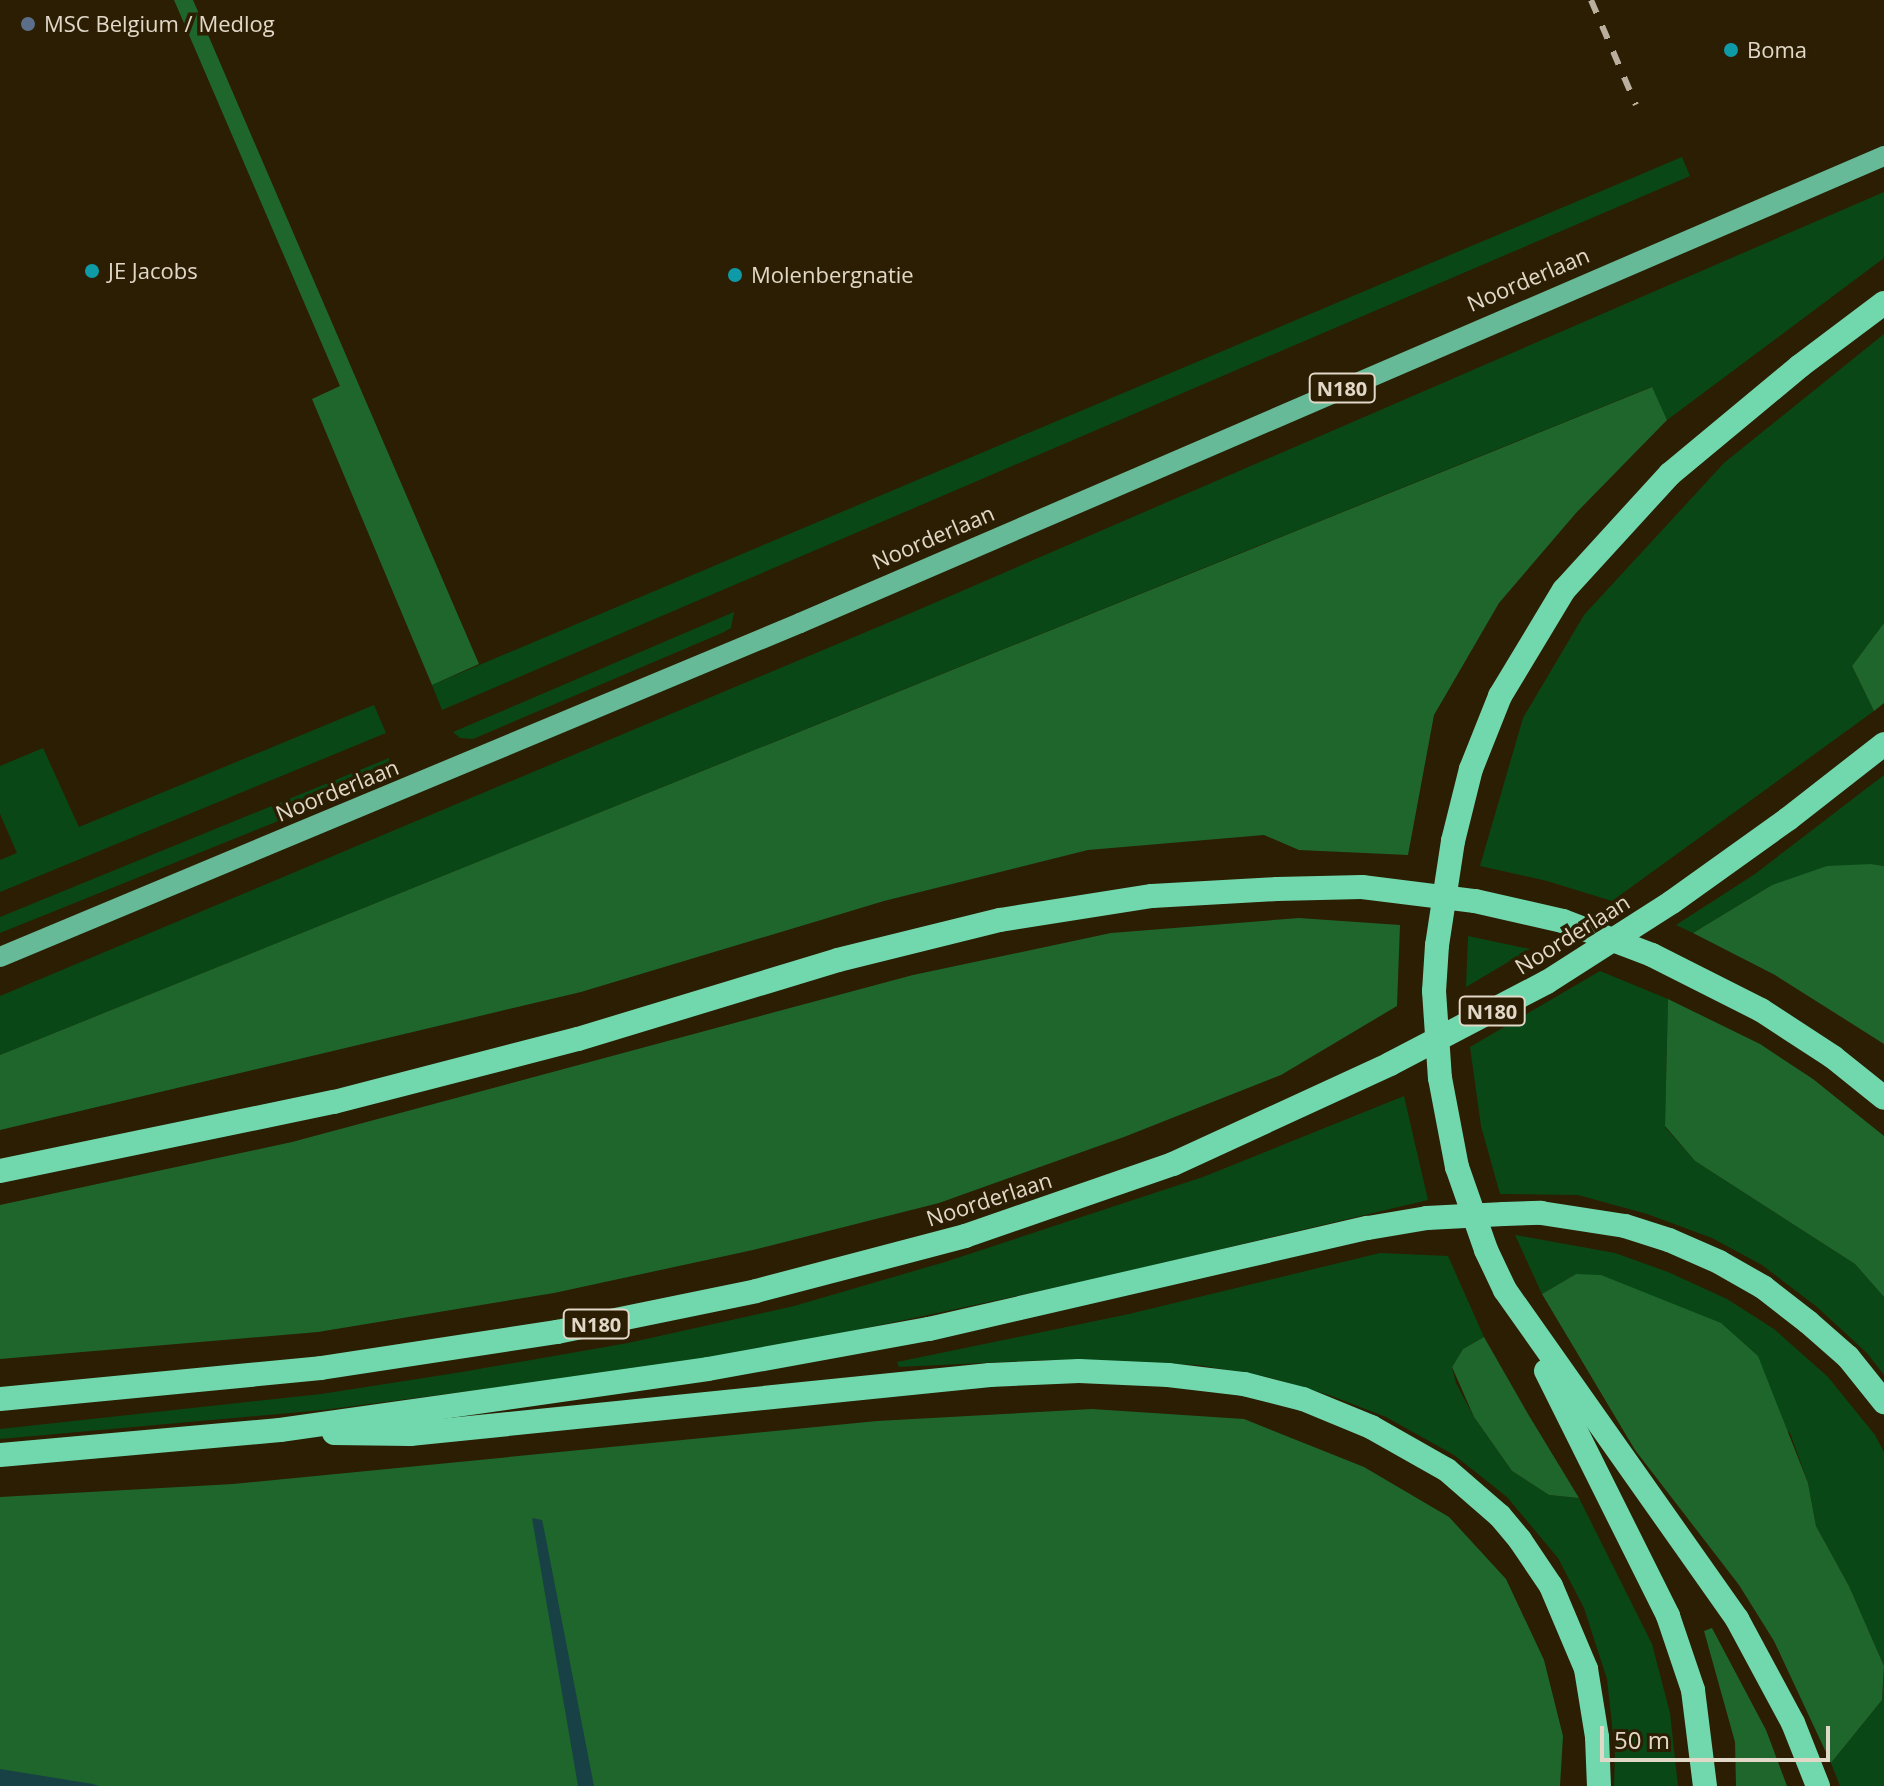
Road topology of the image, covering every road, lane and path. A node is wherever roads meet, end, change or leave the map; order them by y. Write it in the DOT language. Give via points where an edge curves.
graph roads {
  1 [pos="1884,156"];
  2 [pos="1884,303"];
  3 [pos="1884,744"];
  4 [pos="0,957"];
  5 [pos="1884,1098"];
  6 [pos="0,1171"];
  7 [pos="1505,1290"];
  8 [pos="0,1399"];
  9 [pos="1884,1402"];
  10 [pos="280,1430"];
  11 [pos="0,1455"];
  12 [pos="1599,1786"];
  13 [pos="1705,1786"];
  14 [pos="1818,1786"];
  1 -- 4 [label="main road, Noorderlaan / N180" via="786,629"];
  2 -- 7 [label="highway, bridge" via="1670,474 1564,590 1500,696 1471,769 1453,841 1434,991 1440,1078 1457,1167"];
  3 -- 8 [label="highway, Noorderlaan / N180" via="1698,884 1547,982 1390,1064 1173,1164 965,1236 756,1291 557,1332 321,1368"];
  5 -- 6 [label="highway, bridge" via="1761,1010 1652,955 1563,921 1475,901 1362,887 1277,889 1152,896 1000,920 838,960 578,1039 334,1102"];
  7 -- 13 [label="highway" via="1668,1616 1693,1690"];
  7 -- 14 [label="highway" via="1737,1619 1787,1710"];
  9 -- 10 [label="highway" via="1848,1357 1741,1274 1625,1226 1541,1213 1398,1223 929,1329 708,1369"];
  10 -- 11 [label="highway"];
  10 -- 12 [label="highway" via="410,1434 1079,1371 1228,1382 1303,1399 1371,1427 1447,1470 1500,1516 1537,1561 1586,1669"];
}
